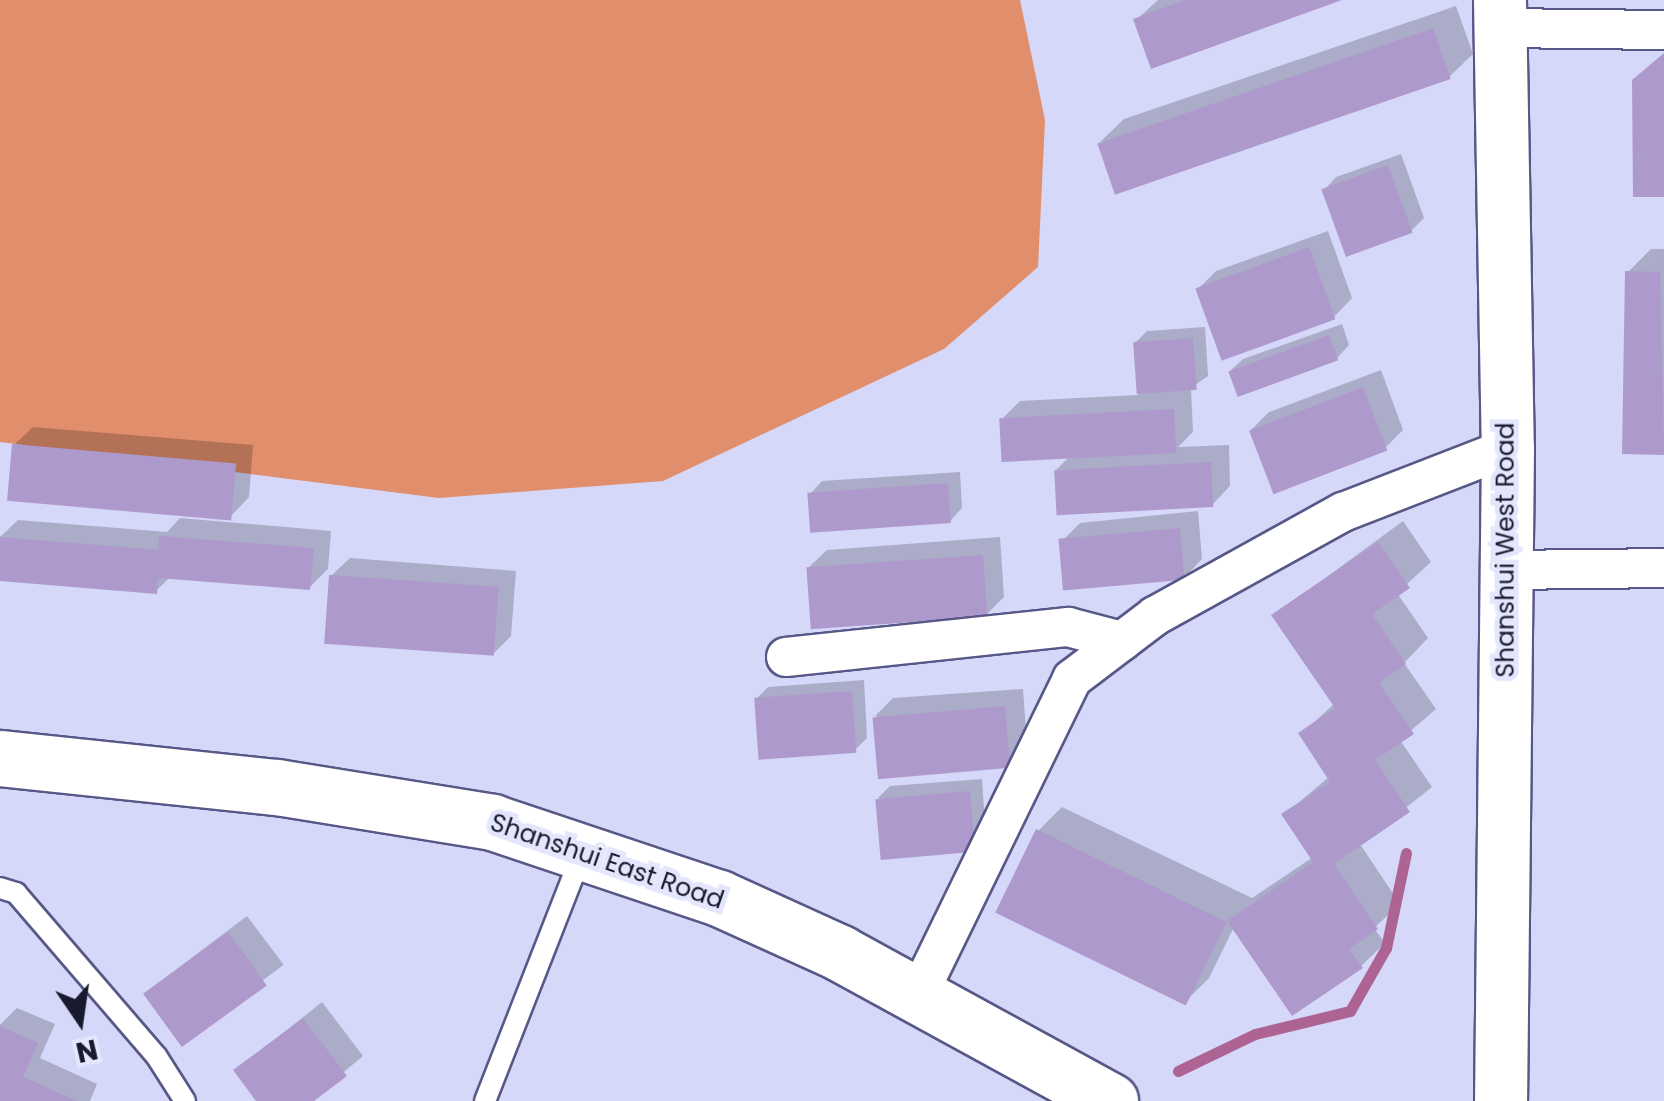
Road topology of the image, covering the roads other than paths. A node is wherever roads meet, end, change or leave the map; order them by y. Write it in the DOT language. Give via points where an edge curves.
graph roads {
  1 [pos="1500,14"];
  2 [pos="1664,30"];
  3 [pos="1508,448"];
  4 [pos="1664,568"];
  5 [pos="1506,570"];
  6 [pos="1122,641"];
  7 [pos="786,657"];
  8 [pos="0,758"];
  9 [pos="582,852"];
  10 [pos="0,888"];
  11 [pos="917,996"];
  12 [pos="185,1101"];
  13 [pos="485,1101"];
  14 [pos="1110,1101"];
  15 [pos="1501,1101"];
  1 -- 2 [label="street"];
  1 -- 3 [label="street, Shanshui West Road"];
  3 -- 5 [label="street, Shanshui West Road"];
  3 -- 6 [label="street" via="1343,512"];
  4 -- 5 [label="street"];
  5 -- 15 [label="street, Shanshui West Road"];
  6 -- 7 [label="street" via="1068,627"];
  6 -- 11 [label="street" via="1072,679"];
  8 -- 9 [label="highway, Shanshui East Road" via="276,787 473,818"];
  9 -- 11 [label="highway, Shanshui East Road" via="720,898"];
  9 -- 13 [label="lane"];
  10 -- 12 [label="lane" via="16,893 158,1057"];
  11 -- 14 [label="highway, Shanshui East Road"];
}
